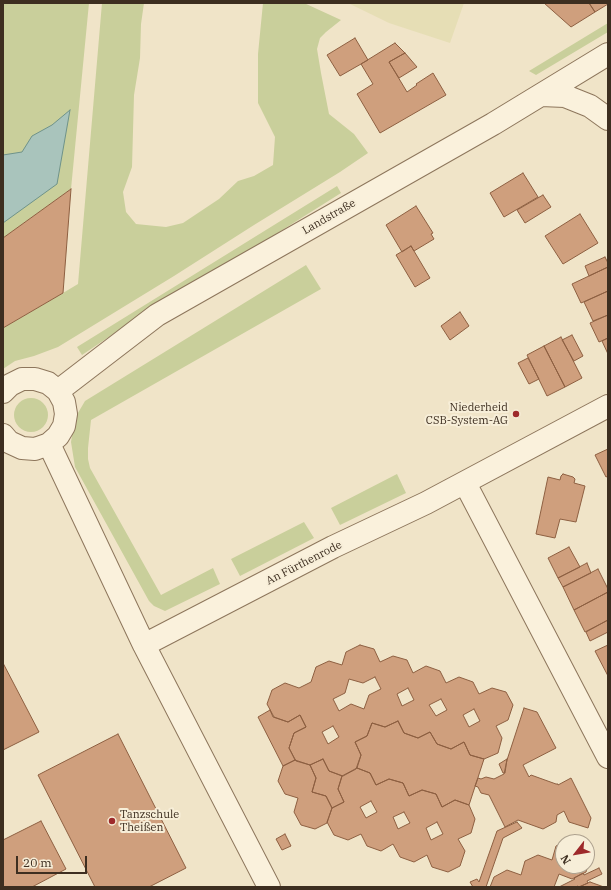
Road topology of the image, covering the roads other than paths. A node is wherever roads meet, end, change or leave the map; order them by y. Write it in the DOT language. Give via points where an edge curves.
graph roads {
  1 [pos="607,59"];
  2 [pos="541,95"];
  3 [pos="608,119"];
  4 [pos="58,391"];
  5 [pos="3,392"];
  6 [pos="608,406"];
  7 [pos="3,435"];
  8 [pos="49,444"];
  9 [pos="465,483"];
  10 [pos="144,645"];
  11 [pos="608,757"];
  12 [pos="269,887"];
  1 -- 2 [label="street, Landstraße"];
  2 -- 3 [label="street" via="565,96 590,106"];
  2 -- 4 [label="street, Landstraße" via="157,315"];
  4 -- 5 [label="street" via="48,383 22,379"];
  4 -- 8 [label="street" via="64,402 64,426"];
  6 -- 9 [label="street, An Fürthenrode"];
  7 -- 8 [label="street" via="9,442 22,448 36,449"];
  8 -- 10 [label="street"];
  9 -- 10 [label="street, An Fürthenrode" via="333,547"];
  9 -- 11 [label="street"];
  10 -- 12 [label="street"];
}
